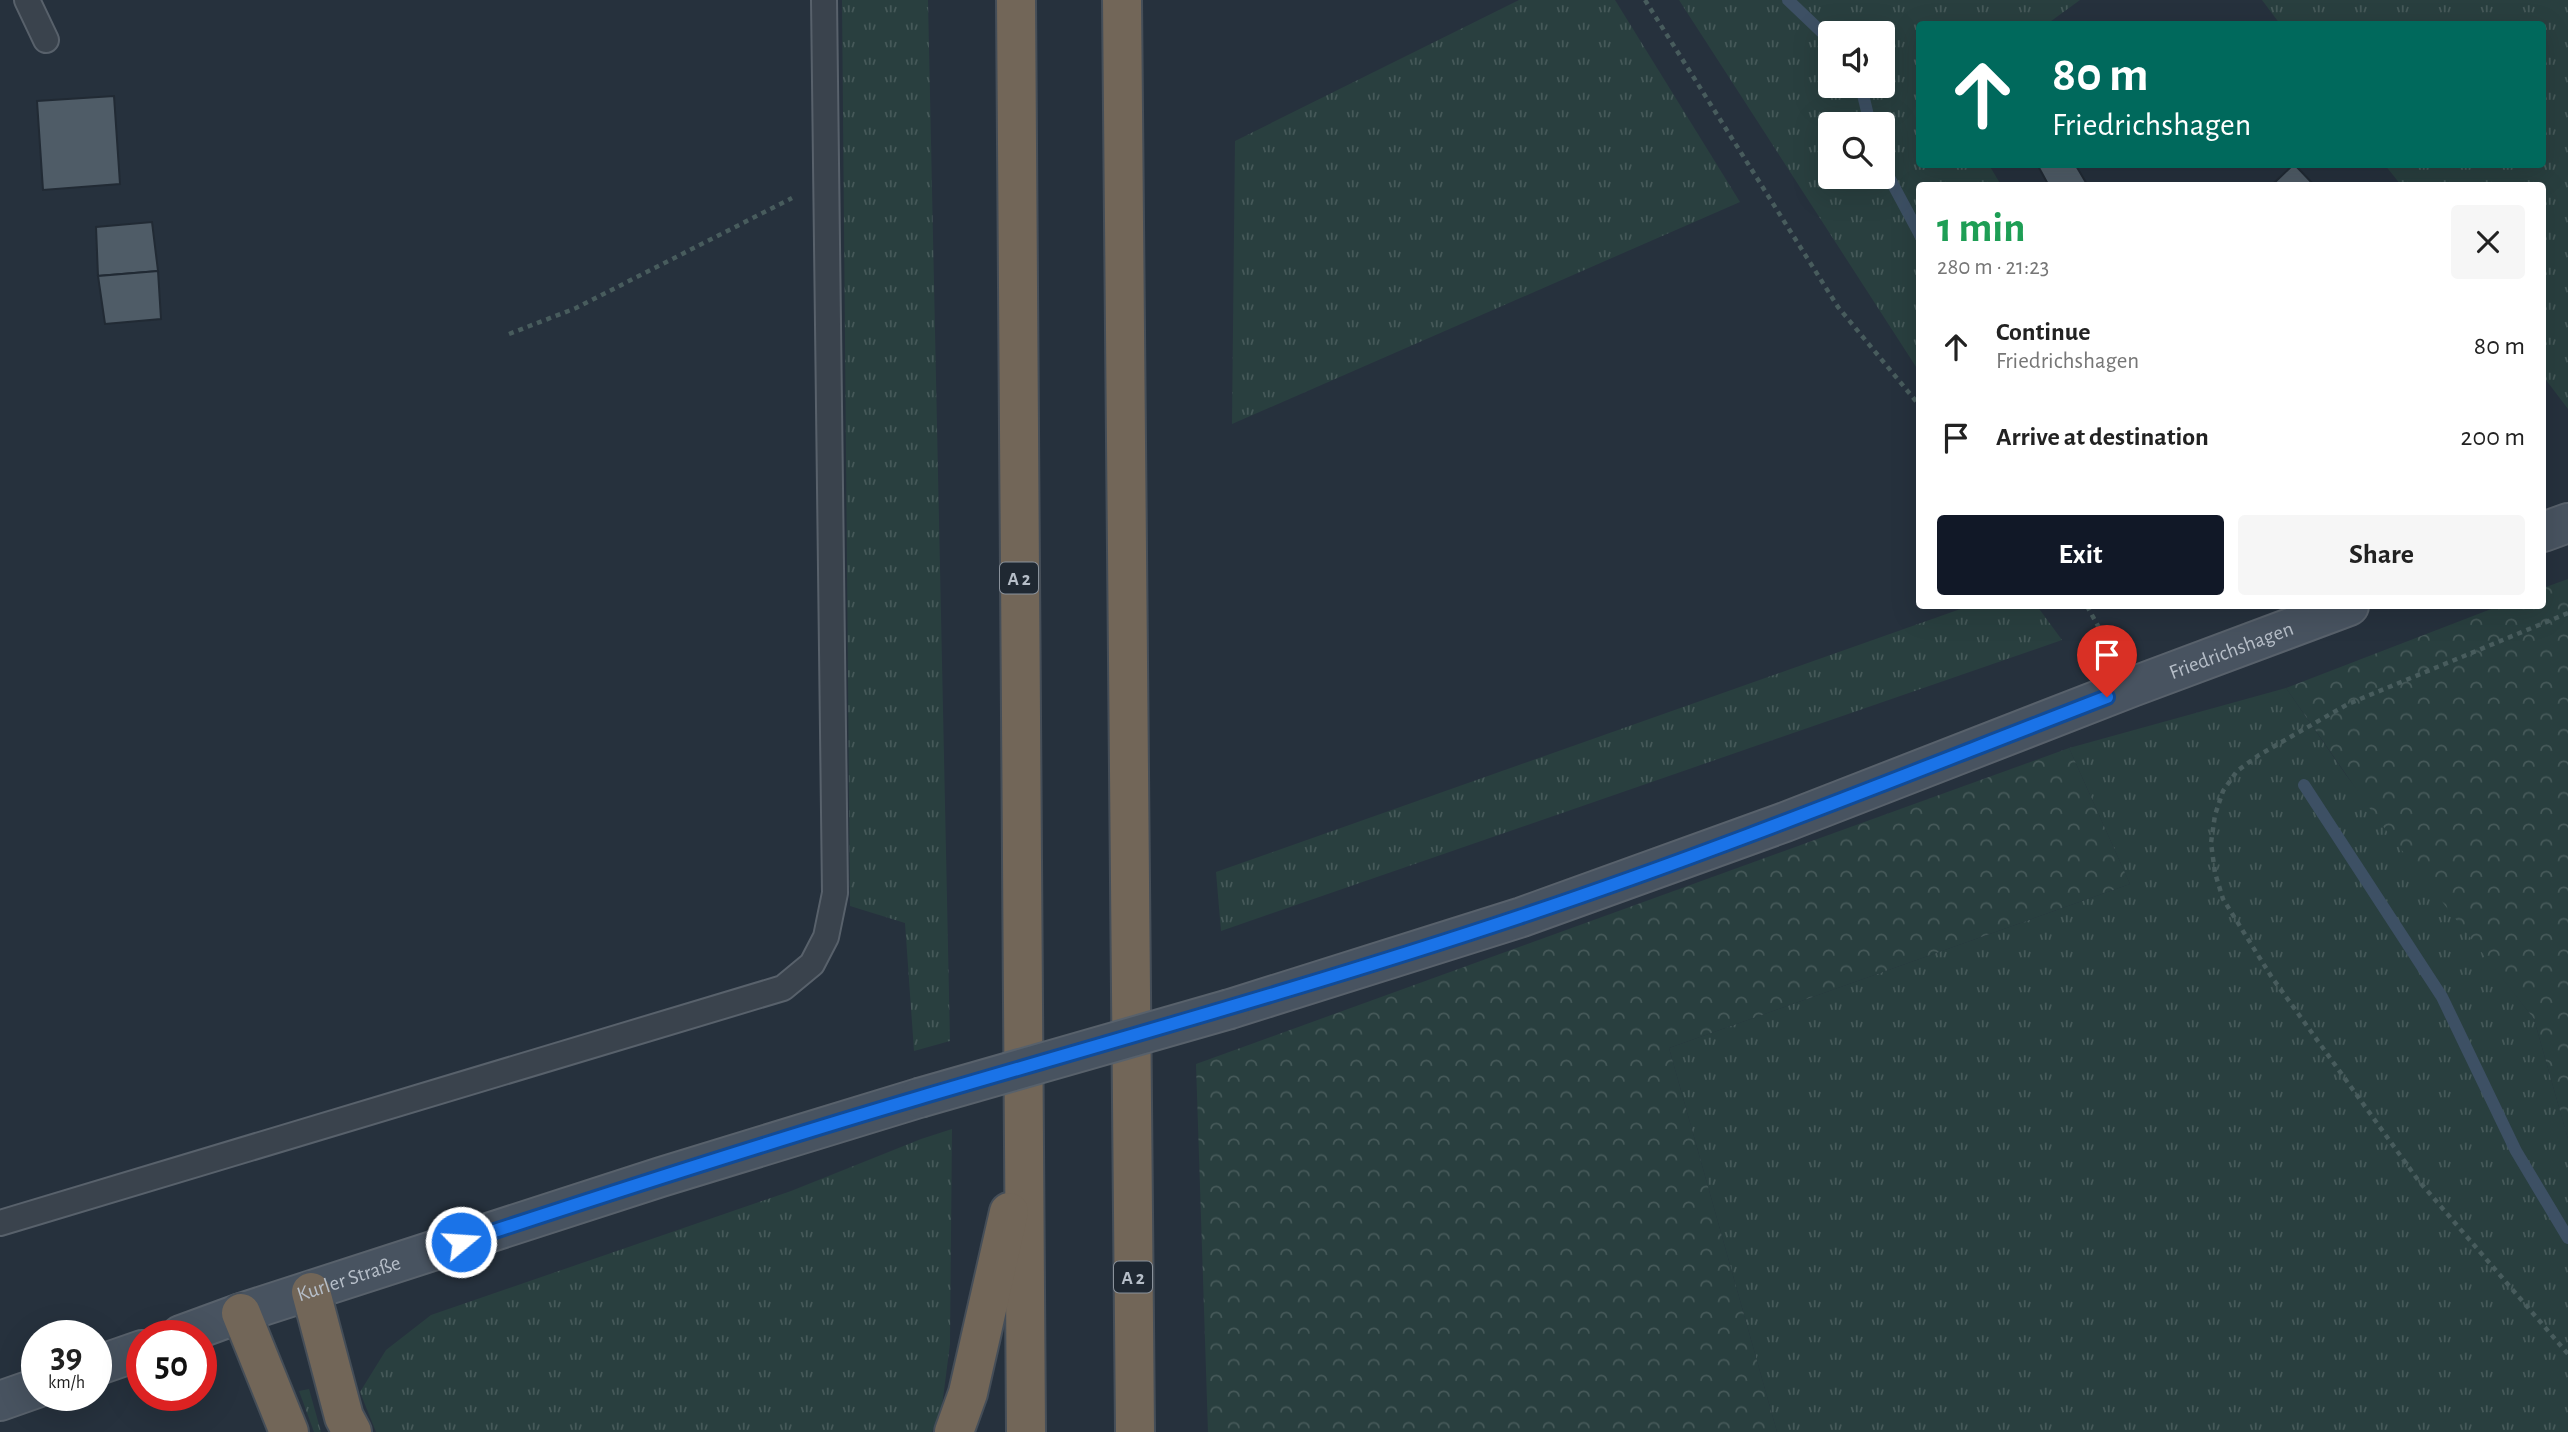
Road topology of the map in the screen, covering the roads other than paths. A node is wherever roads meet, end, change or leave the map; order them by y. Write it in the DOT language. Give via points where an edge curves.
graph roads {
  1 [pos="27,0"];
  2 [pos="824,0"];
  3 [pos="1016,0"];
  4 [pos="1122,0"];
  5 [pos="46,40"];
  6 [pos="2568,523"];
  7 [pos="2546,531"];
  8 [pos="2341,609"];
  9 [pos="919,1098"];
  10 [pos="1023,1156"];
  11 [pos="0,1223"];
  12 [pos="311,1292"];
  13 [pos="242,1313"];
  14 [pos="217,1322"];
  15 [pos="21,1394"];
  16 [pos="0,1401"];
  17 [pos="289,1432"];
  18 [pos="352,1432"];
  19 [pos="954,1432"];
  20 [pos="1026,1432"];
  21 [pos="1135,1432"];
  1 -- 5 [label="lane"];
  2 -- 11 [label="lane" via="835,893 826,937 812,964 783,988"];
  3 -- 10 [label="highway, A 2"];
  4 -- 21 [label="highway, A 2"];
  6 -- 7 [label="main road"];
  8 -- 9 [label="main road, Friedrichshagen, bridge" via="1785,822 1522,916 1230,1009"];
  9 -- 12 [label="main road, Kurler Straße"];
  10 -- 19 [label="highway" via="968,1393"];
  10 -- 20 [label="highway, A 2"];
  12 -- 13 [label="main road, Kurler Straße"];
  12 -- 18 [label="highway"];
  13 -- 14 [label="main road, Kurler Straße"];
  13 -- 17 [label="highway"];
  15 -- 16 [label="main road"];
}
